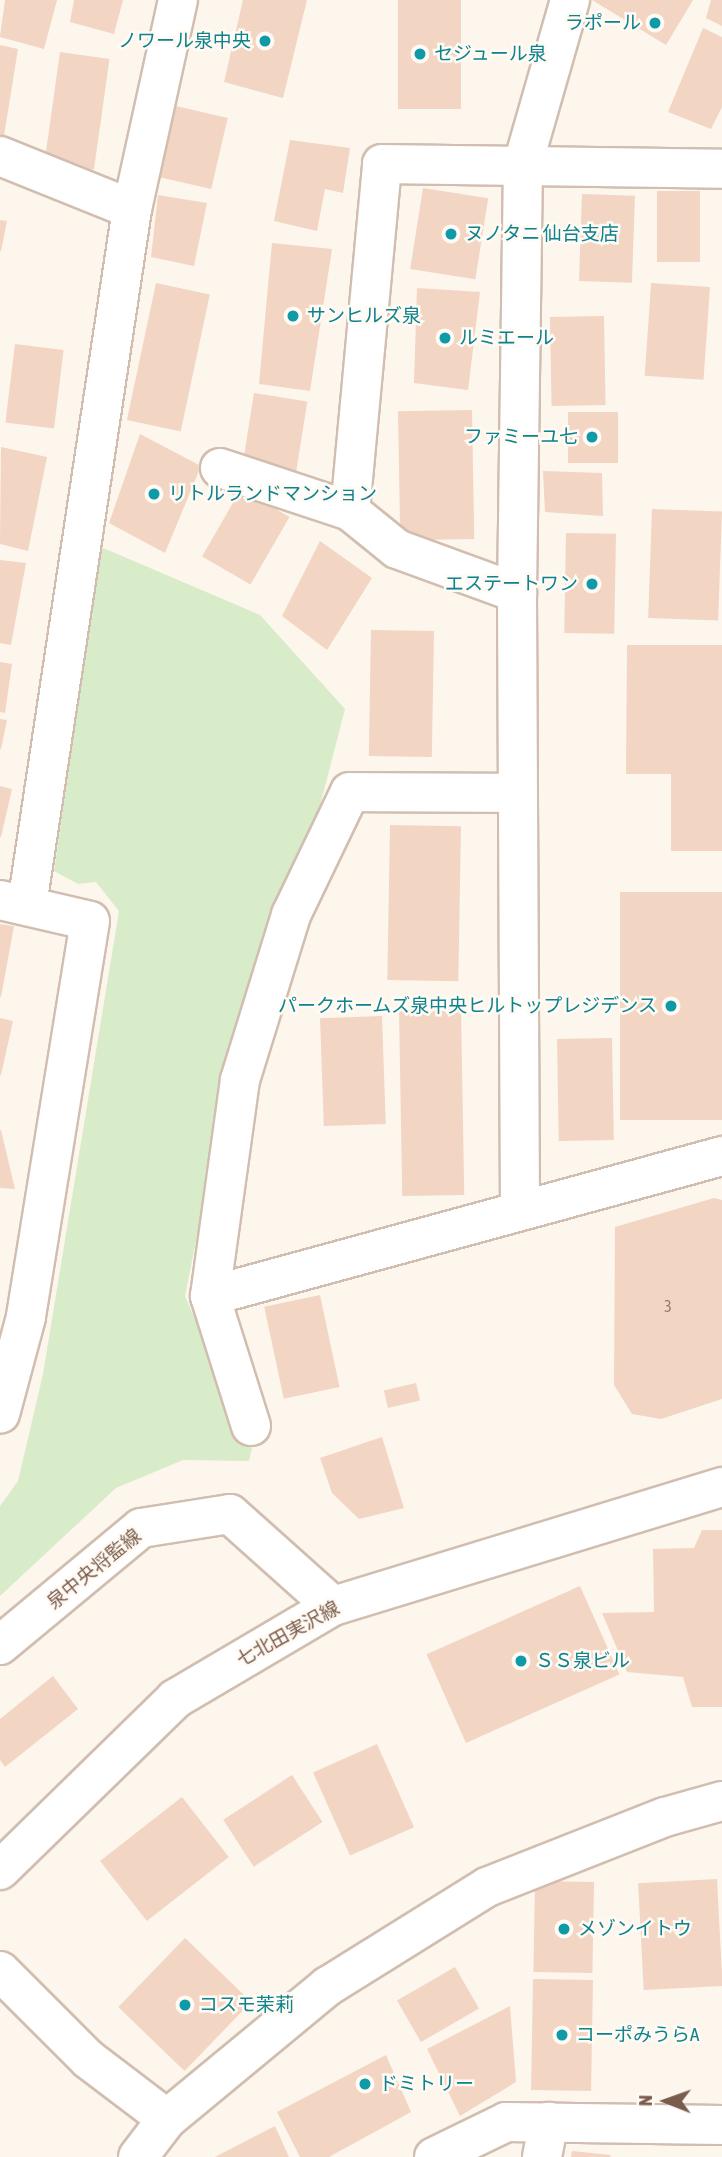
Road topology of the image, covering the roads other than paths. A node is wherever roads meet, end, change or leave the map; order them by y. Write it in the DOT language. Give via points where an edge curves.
graph roads {
  1 [pos="178,0"];
  2 [pos="570,0"];
  3 [pos="0,156"];
  4 [pos="523,164"];
  5 [pos="722,169"];
  6 [pos="132,209"];
  7 [pos="220,468"];
  8 [pos="350,511"];
  9 [pos="517,593"];
  10 [pos="517,793"];
  11 [pos="14,903"];
  12 [pos="722,1156"];
  13 [pos="520,1211"];
  14 [pos="210,1296"];
  15 [pos="0,1414"];
  16 [pos="251,1426"];
  17 [pos="722,1488"];
  18 [pos="332,1606"];
  19 [pos="0,1645"];
  20 [pos="722,1801"];
  21 [pos="0,1870"];
  22 [pos="0,1971"];
  23 [pos="166,2119"];
  24 [pos="722,2125"];
  25 [pos="546,2140"];
  26 [pos="138,2157"];
  27 [pos="434,2157"];
  1 -- 6 [label="street"];
  2 -- 4 [label="street"];
  3 -- 6 [label="street"];
  4 -- 5 [label="street"];
  4 -- 8 [label="street" via="382,164"];
  4 -- 9 [label="street"];
  6 -- 11 [label="street"];
  7 -- 8 [label="street"];
  8 -- 9 [label="street" via="397,548"];
  9 -- 10 [label="street"];
  10 -- 13 [label="street"];
  10 -- 14 [label="street" via="350,792 291,915 240,1080"];
  11 -- 15 [label="street" via="90,921 26,1317"];
  12 -- 13 [label="street"];
  13 -- 14 [label="street"];
  14 -- 16 [label="street"];
  17 -- 18 [label="street, 七北田実沢線"];
  18 -- 19 [label="street, 泉中央将監線" via="230,1514 141,1528"];
  18 -- 21 [label="street, 七北田実沢線" via="174,1699"];
  20 -- 23 [label="street" via="665,1817 487,1887 328,1986"];
  22 -- 23 [label="street" via="88,2059"];
  23 -- 26 [label="street"];
  24 -- 25 [label="street"];
  25 -- 27 [label="street" via="506,2122"];
}
